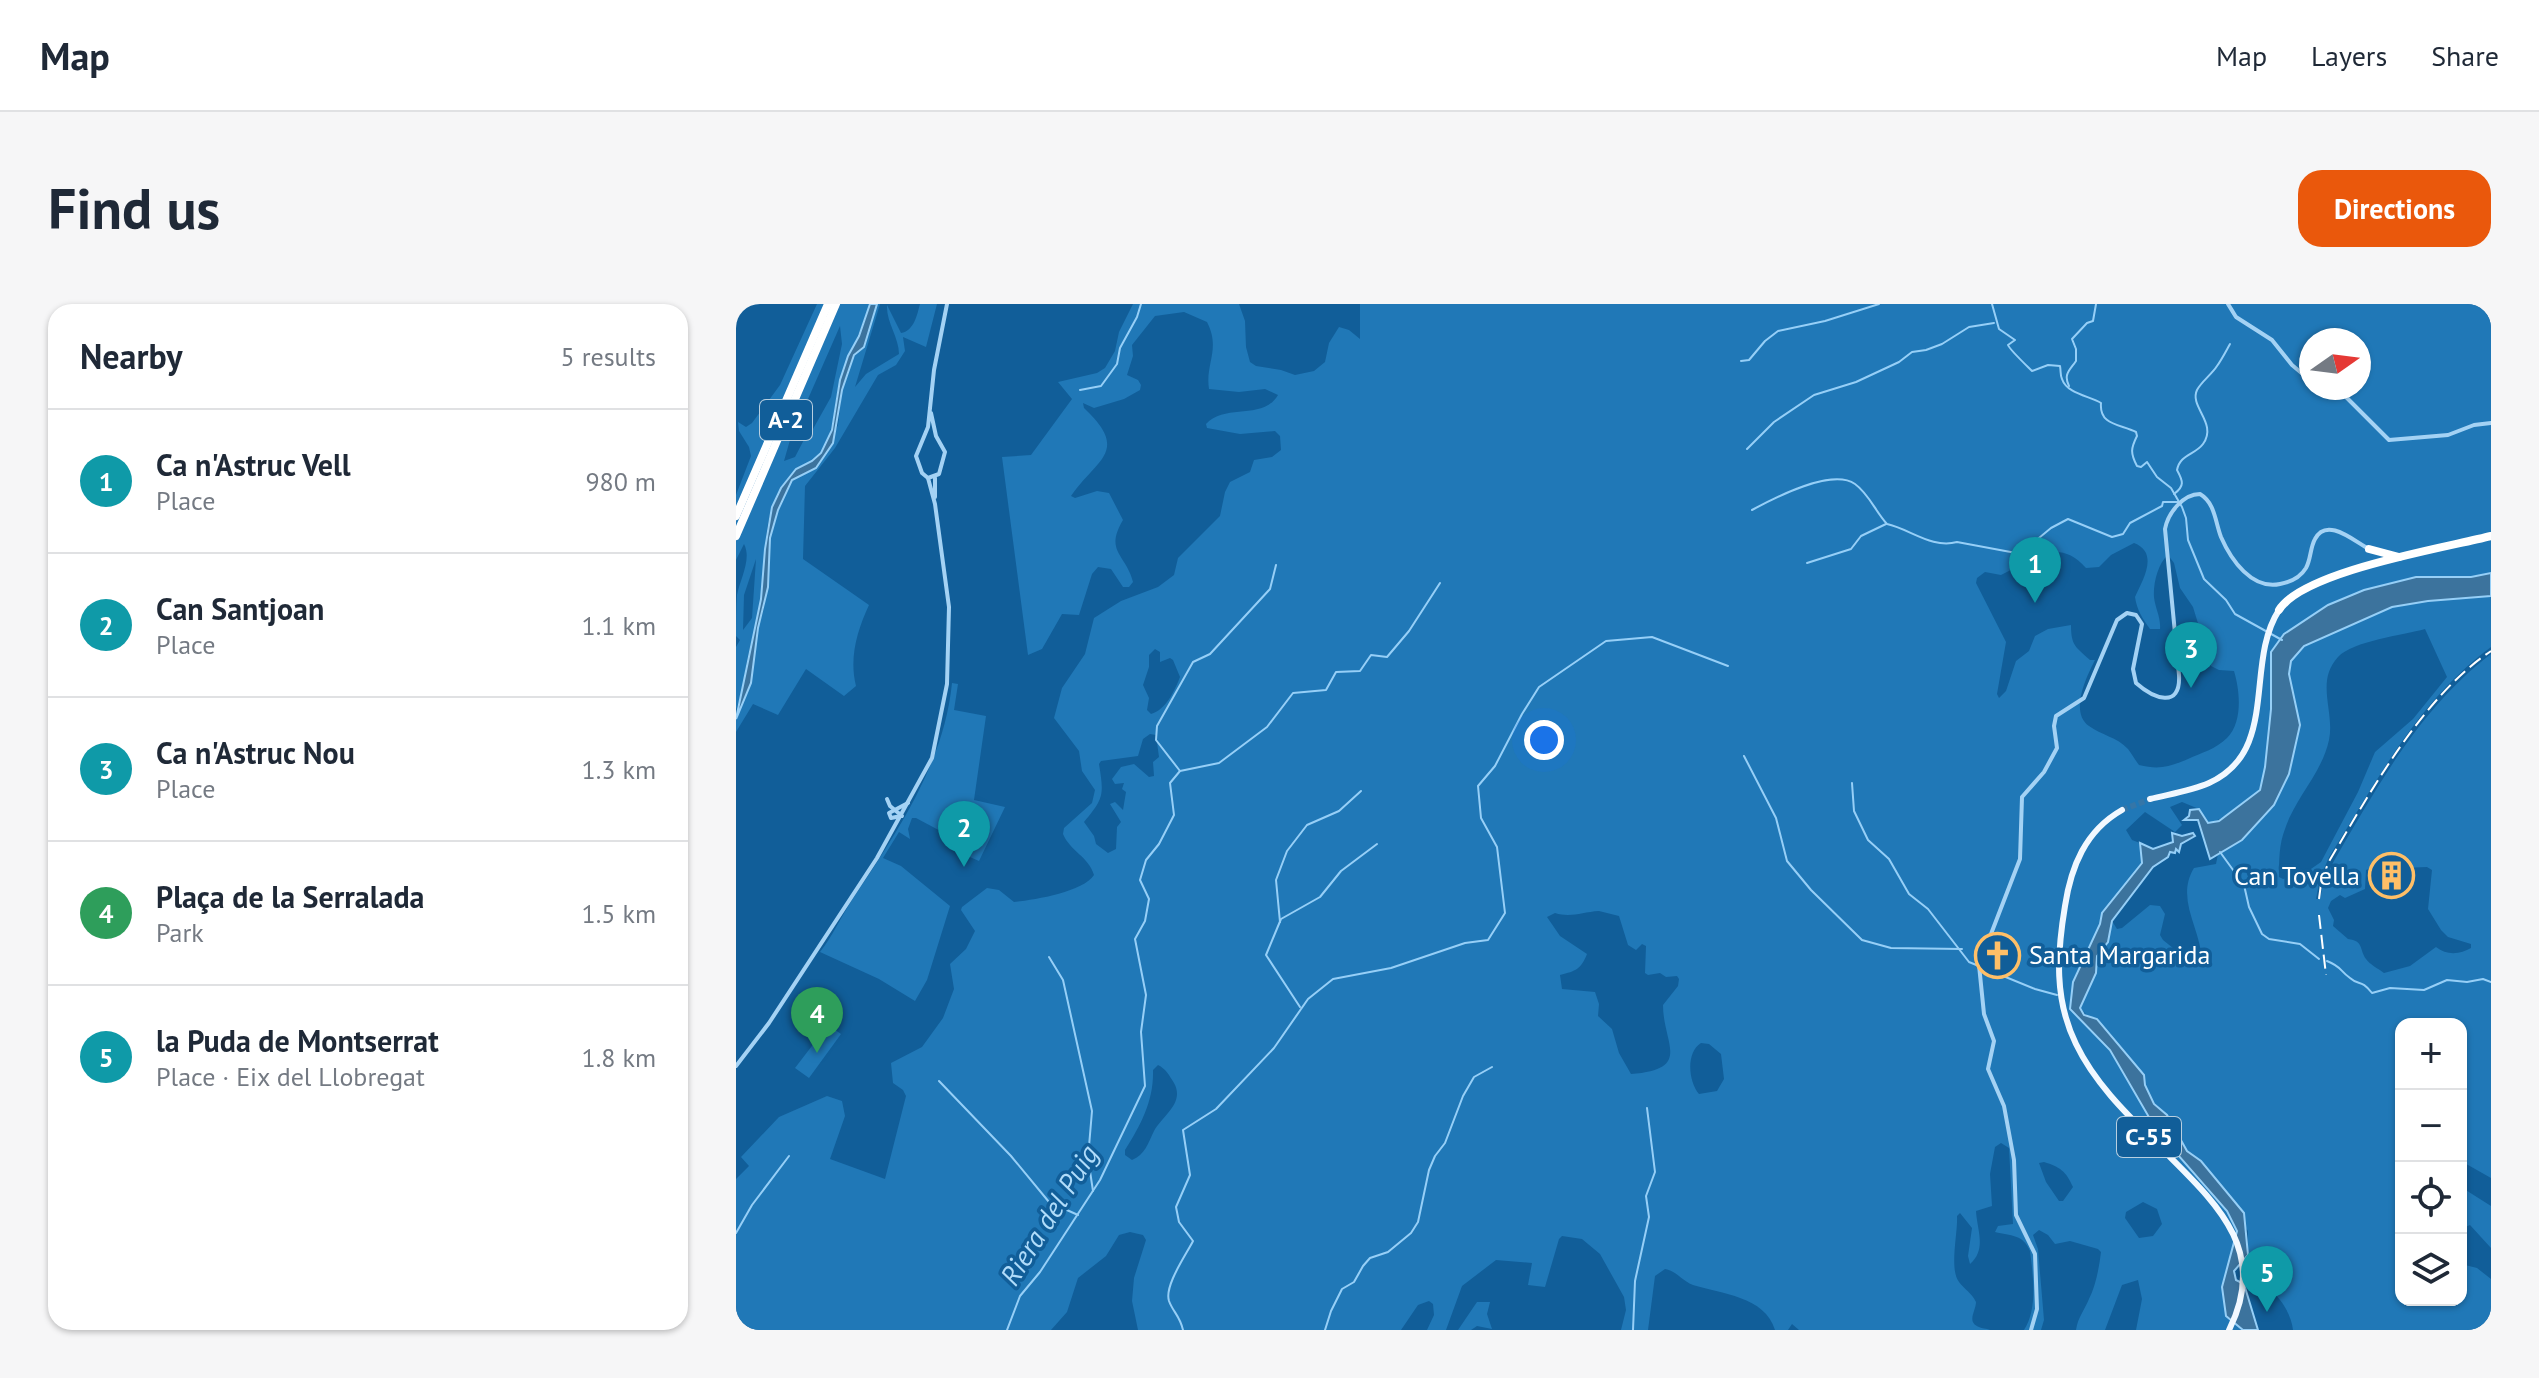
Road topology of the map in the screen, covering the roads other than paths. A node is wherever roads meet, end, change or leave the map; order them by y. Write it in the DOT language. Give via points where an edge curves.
graph roads {
  1 [pos="828,304"];
  2 [pos="836,304"];
  3 [pos="947,304"];
  4 [pos="2228,304"];
  5 [pos="2299,371"];
  6 [pos="2350,400"];
  7 [pos="931,413"];
  8 [pos="2491,423"];
  9 [pos="925,436"];
  10 [pos="936,436"];
  11 [pos="935,477"];
  12 [pos="928,478"];
  13 [pos="935,504"];
  14 [pos="736,516"];
  15 [pos="736,536"];
  16 [pos="2491,538"];
  17 [pos="2376,556"];
  18 [pos="2399,562"];
  19 [pos="2358,571"];
  20 [pos="2277,613"];
  21 [pos="2150,799"];
  22 [pos="910,801"];
  23 [pos="895,810"];
  24 [pos="2122,810"];
  25 [pos="890,815"];
  26 [pos="902,816"];
  27 [pos="893,830"];
  28 [pos="736,1066"];
  29 [pos="2031,1330"];
  30 [pos="2229,1330"];
  1 -- 14 [label="highway, A-2"];
  2 -- 15 [label="highway, A-2"];
  3 -- 7 [label="street"];
  4 -- 5 [label="street"];
  6 -- 8 [label="street" via="2389,440 2442,436"];
  7 -- 9 [label="street"];
  7 -- 10 [label="street"];
  9 -- 10 [label="street"];
  9 -- 12 [label="street" via="916,460"];
  10 -- 11 [label="street" via="945,452"];
  11 -- 12 [label="street"];
  11 -- 13 [label="street"];
  12 -- 13 [label="street"];
  13 -- 22 [label="street" via="949,607 947,684 932,758"];
  16 -- 17 [label="highway" via="2413,555"];
  16 -- 18 [label="highway"];
  17 -- 18 [label="highway"];
  17 -- 19 [label="highway"];
  17 -- 29 [label="street" via="2337,530 2323,531 2299,576 2283,584 2265,584 2233,558 2209,500 2189,495 2165,529 2178,688 2162,699 2136,683 2132,672 2142,624 2133,614 2120,616 2084,698 2056,716 2057,748 2022,797 2020,857 1979,966 1984,1014 1994,1041 1988,1069 2004,1106 2017,1218 2035,1254 2037,1314"];
  18 -- 19 [label="highway"];
  19 -- 20 [label="highway" via="2296,592"];
  20 -- 21 [label="main road" via="2264,645 2255,727 2242,757 2214,781"];
  22 -- 23 [label="street"];
  22 -- 26 [label="street"];
  23 -- 25 [label="street"];
  23 -- 25 [label="street" via="887,799"];
  23 -- 26 [label="street"];
  24 -- 30 [label="main road, C-55" via="2095,831 2078,856 2069,885 2061,928 2062,1004 2083,1058 2105,1089 2203,1189 2235,1235 2243,1283"];
  25 -- 26 [label="street"];
  25 -- 27 [label="street"];
  26 -- 27 [label="street"];
  27 -- 28 [label="street"];
}
